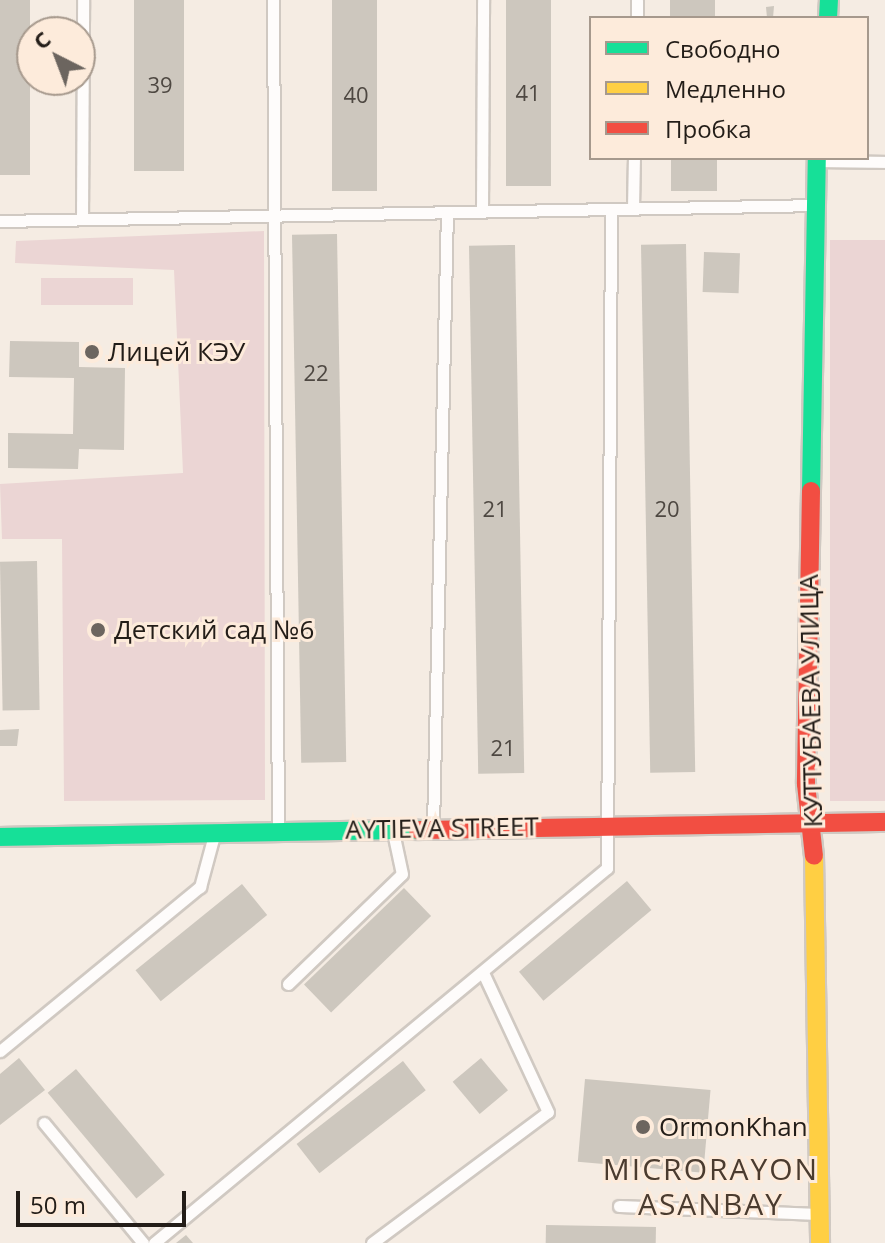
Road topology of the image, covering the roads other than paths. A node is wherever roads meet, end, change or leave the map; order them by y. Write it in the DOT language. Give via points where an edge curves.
graph roads {
  1 [pos="83,0"];
  2 [pos="273,0"];
  3 [pos="483,0"];
  4 [pos="634,160"];
  5 [pos="817,160"];
  6 [pos="885,162"];
  7 [pos="815,205"];
  8 [pos="633,208"];
  9 [pos="611,209"];
  10 [pos="482,211"];
  11 [pos="447,212"];
  12 [pos="276,215"];
  13 [pos="82,219"];
  14 [pos="0,221"];
  15 [pos="809,822"];
  16 [pos="885,822"];
  17 [pos="610,825"];
  18 [pos="393,827"];
  19 [pos="433,829"];
  20 [pos="278,832"];
  21 [pos="214,835"];
  22 [pos="0,837"];
  23 [pos="484,975"];
  24 [pos="288,984"];
  25 [pos="0,1051"];
  26 [pos="44,1123"];
  27 [pos="619,1206"];
  28 [pos="820,1214"];
  29 [pos="143,1243"];
  30 [pos="154,1243"];
  31 [pos="372,1243"];
  32 [pos="820,1243"];
  1 -- 13 [label="lane"];
  2 -- 12 [label="lane"];
  3 -- 10 [label="lane"];
  4 -- 8 [label="lane"];
  5 -- 6 [label="lane"];
  5 -- 7 [label="main road, КУТТУБАЕВА УЛИЦА"];
  7 -- 8 [label="lane"];
  7 -- 15 [label="main road, КУТТУБАЕВА УЛИЦА"];
  8 -- 9 [label="lane"];
  9 -- 10 [label="lane"];
  9 -- 17 [label="lane"];
  10 -- 11 [label="lane"];
  11 -- 12 [label="lane"];
  11 -- 19 [label="lane"];
  12 -- 13 [label="lane"];
  12 -- 20 [label="lane"];
  13 -- 14 [label="lane"];
  15 -- 16 [label="main road, AYTIEVA STREET"];
  15 -- 17 [label="main road, AYTIEVA STREET"];
  15 -- 28 [label="main road, КУТТУБАЕВА УЛИЦА"];
  17 -- 19 [label="main road, AYTIEVA STREET"];
  17 -- 23 [label="lane" via="607,868"];
  18 -- 19 [label="main road, AYTIEVA STREET"];
  18 -- 20 [label="main road, AYTIEVA STREET"];
  18 -- 24 [label="lane" via="402,874"];
  20 -- 21 [label="main road, AYTIEVA STREET"];
  21 -- 22 [label="main road, AYTIEVA STREET"];
  21 -- 25 [label="lane" via="200,887"];
  23 -- 30 [label="lane"];
  23 -- 31 [label="lane" via="548,1112"];
  26 -- 29 [label="lane"];
  27 -- 28 [label="lane"];
  28 -- 32 [label="main road, КУТТУБАЕВА УЛИЦА"];
}
